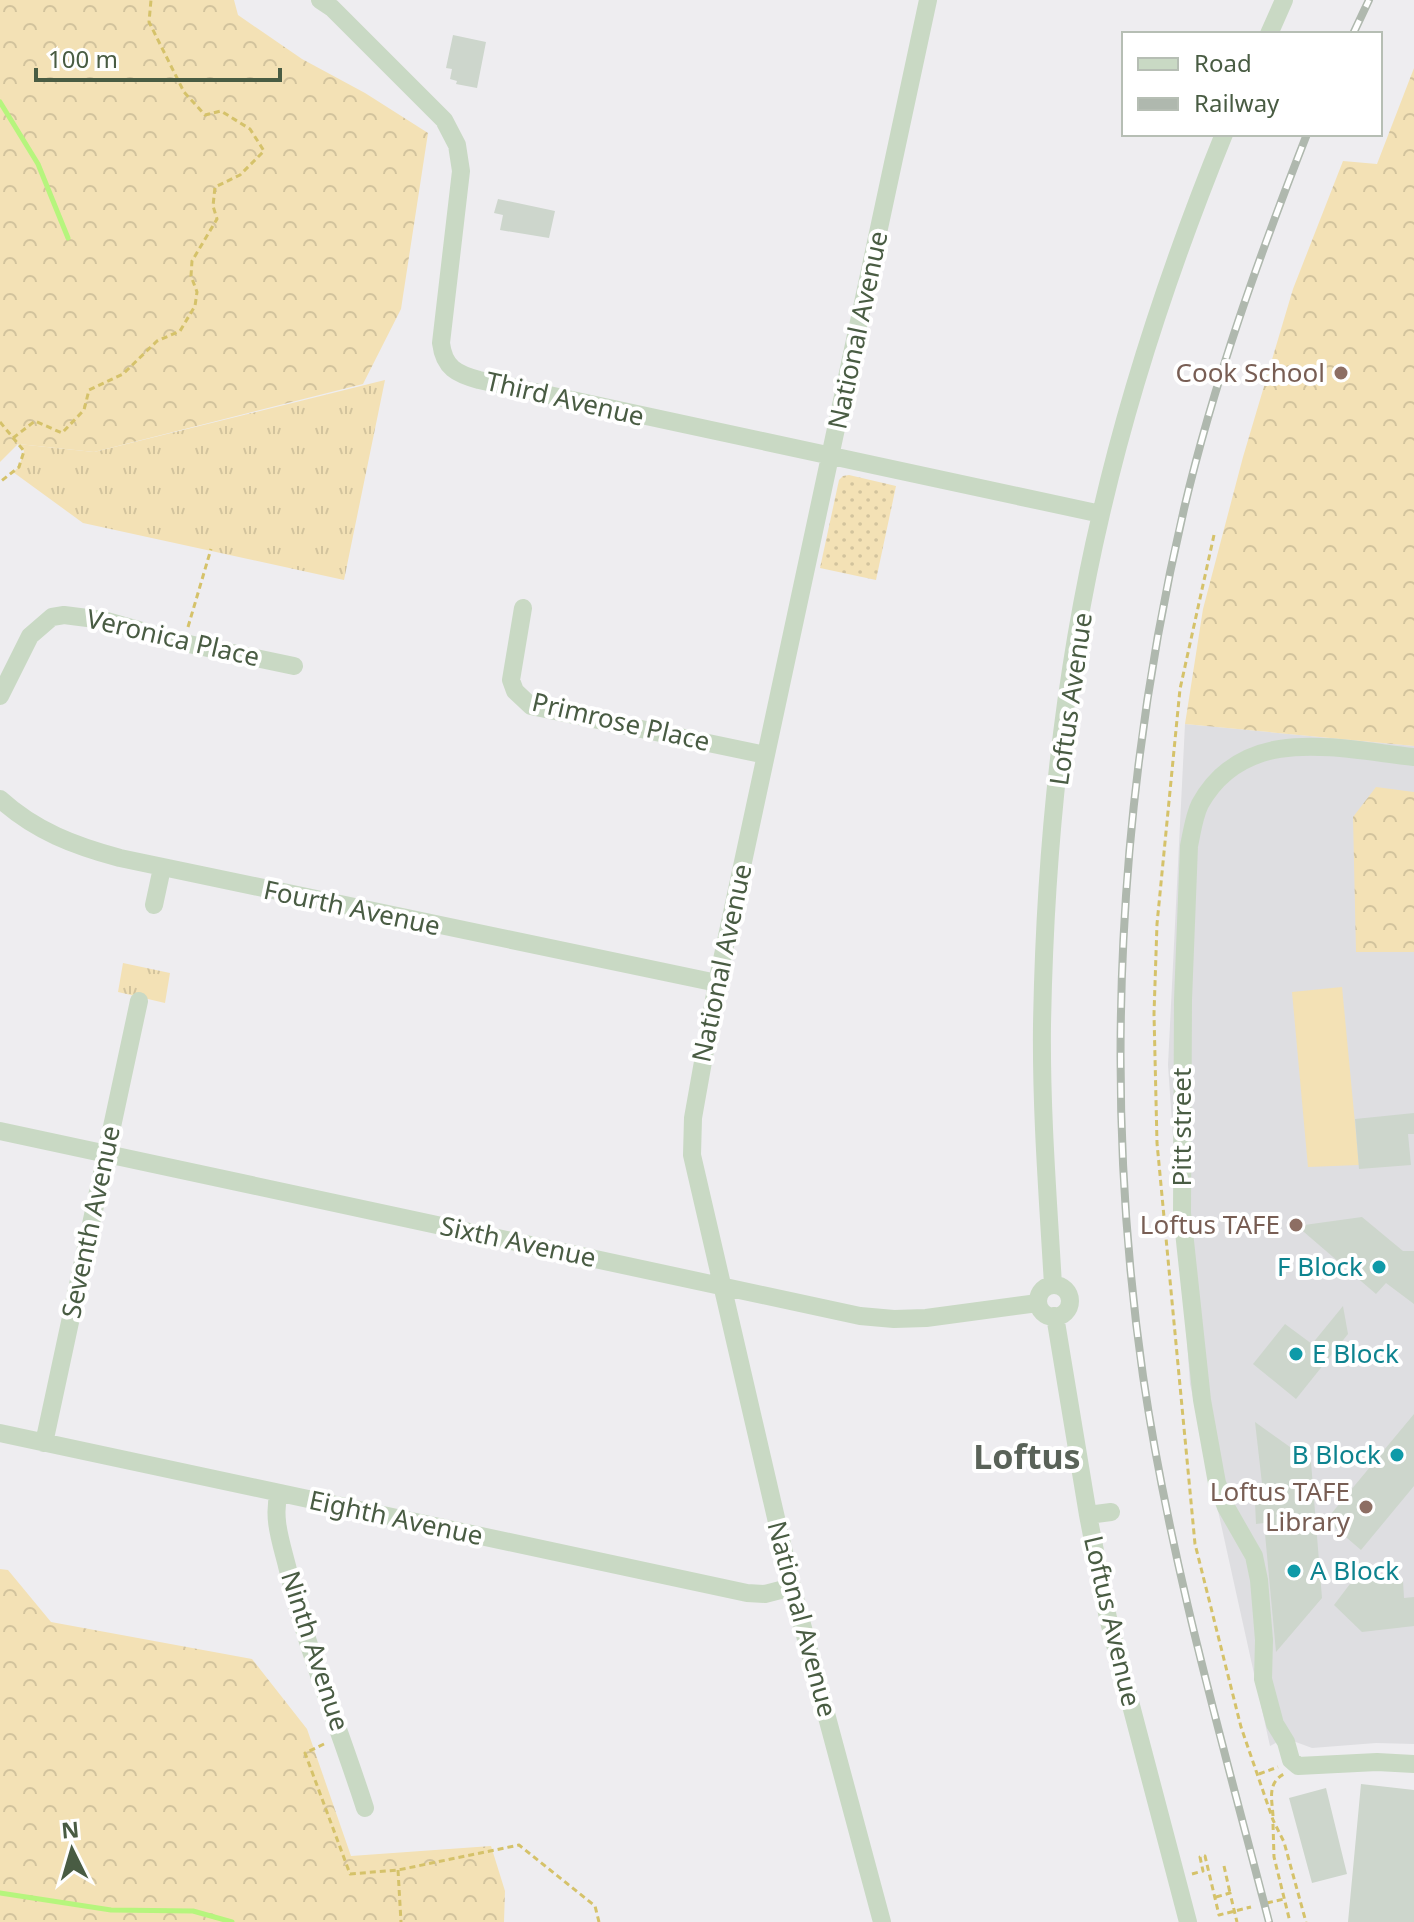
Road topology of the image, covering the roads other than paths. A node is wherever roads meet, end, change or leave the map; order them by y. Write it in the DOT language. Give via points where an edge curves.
graph roads {
  1 [pos="320,0"];
  2 [pos="928,0"];
  3 [pos="1284,0"];
  4 [pos="1270,32"];
  5 [pos="1223,136"];
  6 [pos="831,458"];
  7 [pos="1101,514"];
  8 [pos="523,608"];
  9 [pos="294,666"];
  10 [pos="0,696"];
  11 [pos="766,755"];
  12 [pos="1414,757"];
  13 [pos="0,799"];
  14 [pos="162,868"];
  15 [pos="154,905"];
  16 [pos="717,983"];
  17 [pos="139,1001"];
  18 [pos="0,1131"];
  19 [pos="105,1154"];
  20 [pos="1053,1285"];
  21 [pos="721,1286"];
  22 [pos="1038,1303"];
  23 [pos="1055,1316"];
  24 [pos="0,1433"];
  25 [pos="44,1443"];
  26 [pos="279,1493"];
  27 [pos="1111,1512"];
  28 [pos="1088,1515"];
  29 [pos="792,1587"];
  30 [pos="1414,1764"];
  31 [pos="365,1808"];
  32 [pos="882,1922"];
  33 [pos="1188,1922"];
  1 -- 6 [label="street, Third Avenue" via="424,99 453,134 461,171 441,343 452,370"];
  2 -- 6 [label="street, National Avenue"];
  3 -- 4 [label="street"];
  5 -- 7 [label="street, Loftus Avenue" via="1156,318"];
  6 -- 7 [label="street, Third Avenue"];
  6 -- 11 [label="street, National Avenue"];
  7 -- 20 [label="street, Loftus Avenue" via="1070,681 1047,891 1042,1041"];
  8 -- 11 [label="street, Primrose Place" via="511,680 531,706"];
  9 -- 10 [label="street, Veronica Place" via="79,615 52,617 30,636"];
  11 -- 16 [label="street, National Avenue"];
  12 -- 30 [label="street, Pitt street" via="1291,746 1254,754 1219,776 1199,806 1189,846 1182,1213 1202,1400 1217,1483 1254,1556 1263,1679 1275,1724 1295,1765"];
  13 -- 14 [label="street, Fourth Avenue" via="74,846"];
  14 -- 15 [label="street"];
  14 -- 16 [label="street, Fourth Avenue"];
  16 -- 21 [label="street, National Avenue" via="695,1102 692,1155"];
  17 -- 19 [label="street, Seventh Avenue"];
  18 -- 19 [label="street, Sixth Avenue"];
  19 -- 21 [label="street, Sixth Avenue"];
  19 -- 25 [label="street, Seventh Avenue"];
  20 -- 22 [label="street" via="1044,1289"];
  20 -- 23 [label="street" via="1062,1287 1070,1299 1064,1313"];
  21 -- 22 [label="street, Sixth Avenue" via="894,1319"];
  21 -- 29 [label="street, National Avenue"];
  22 -- 23 [label="street" via="1044,1313"];
  23 -- 28 [label="street, Loftus Avenue"];
  24 -- 25 [label="street, Eighth Avenue"];
  25 -- 26 [label="street, Eighth Avenue"];
  26 -- 29 [label="street, Eighth Avenue" via="747,1593"];
  26 -- 31 [label="street, Ninth Avenue" via="277,1523 295,1601"];
  27 -- 28 [label="street"];
  28 -- 33 [label="street, Loftus Avenue" via="1108,1618"];
  29 -- 32 [label="street, National Avenue"];
}
